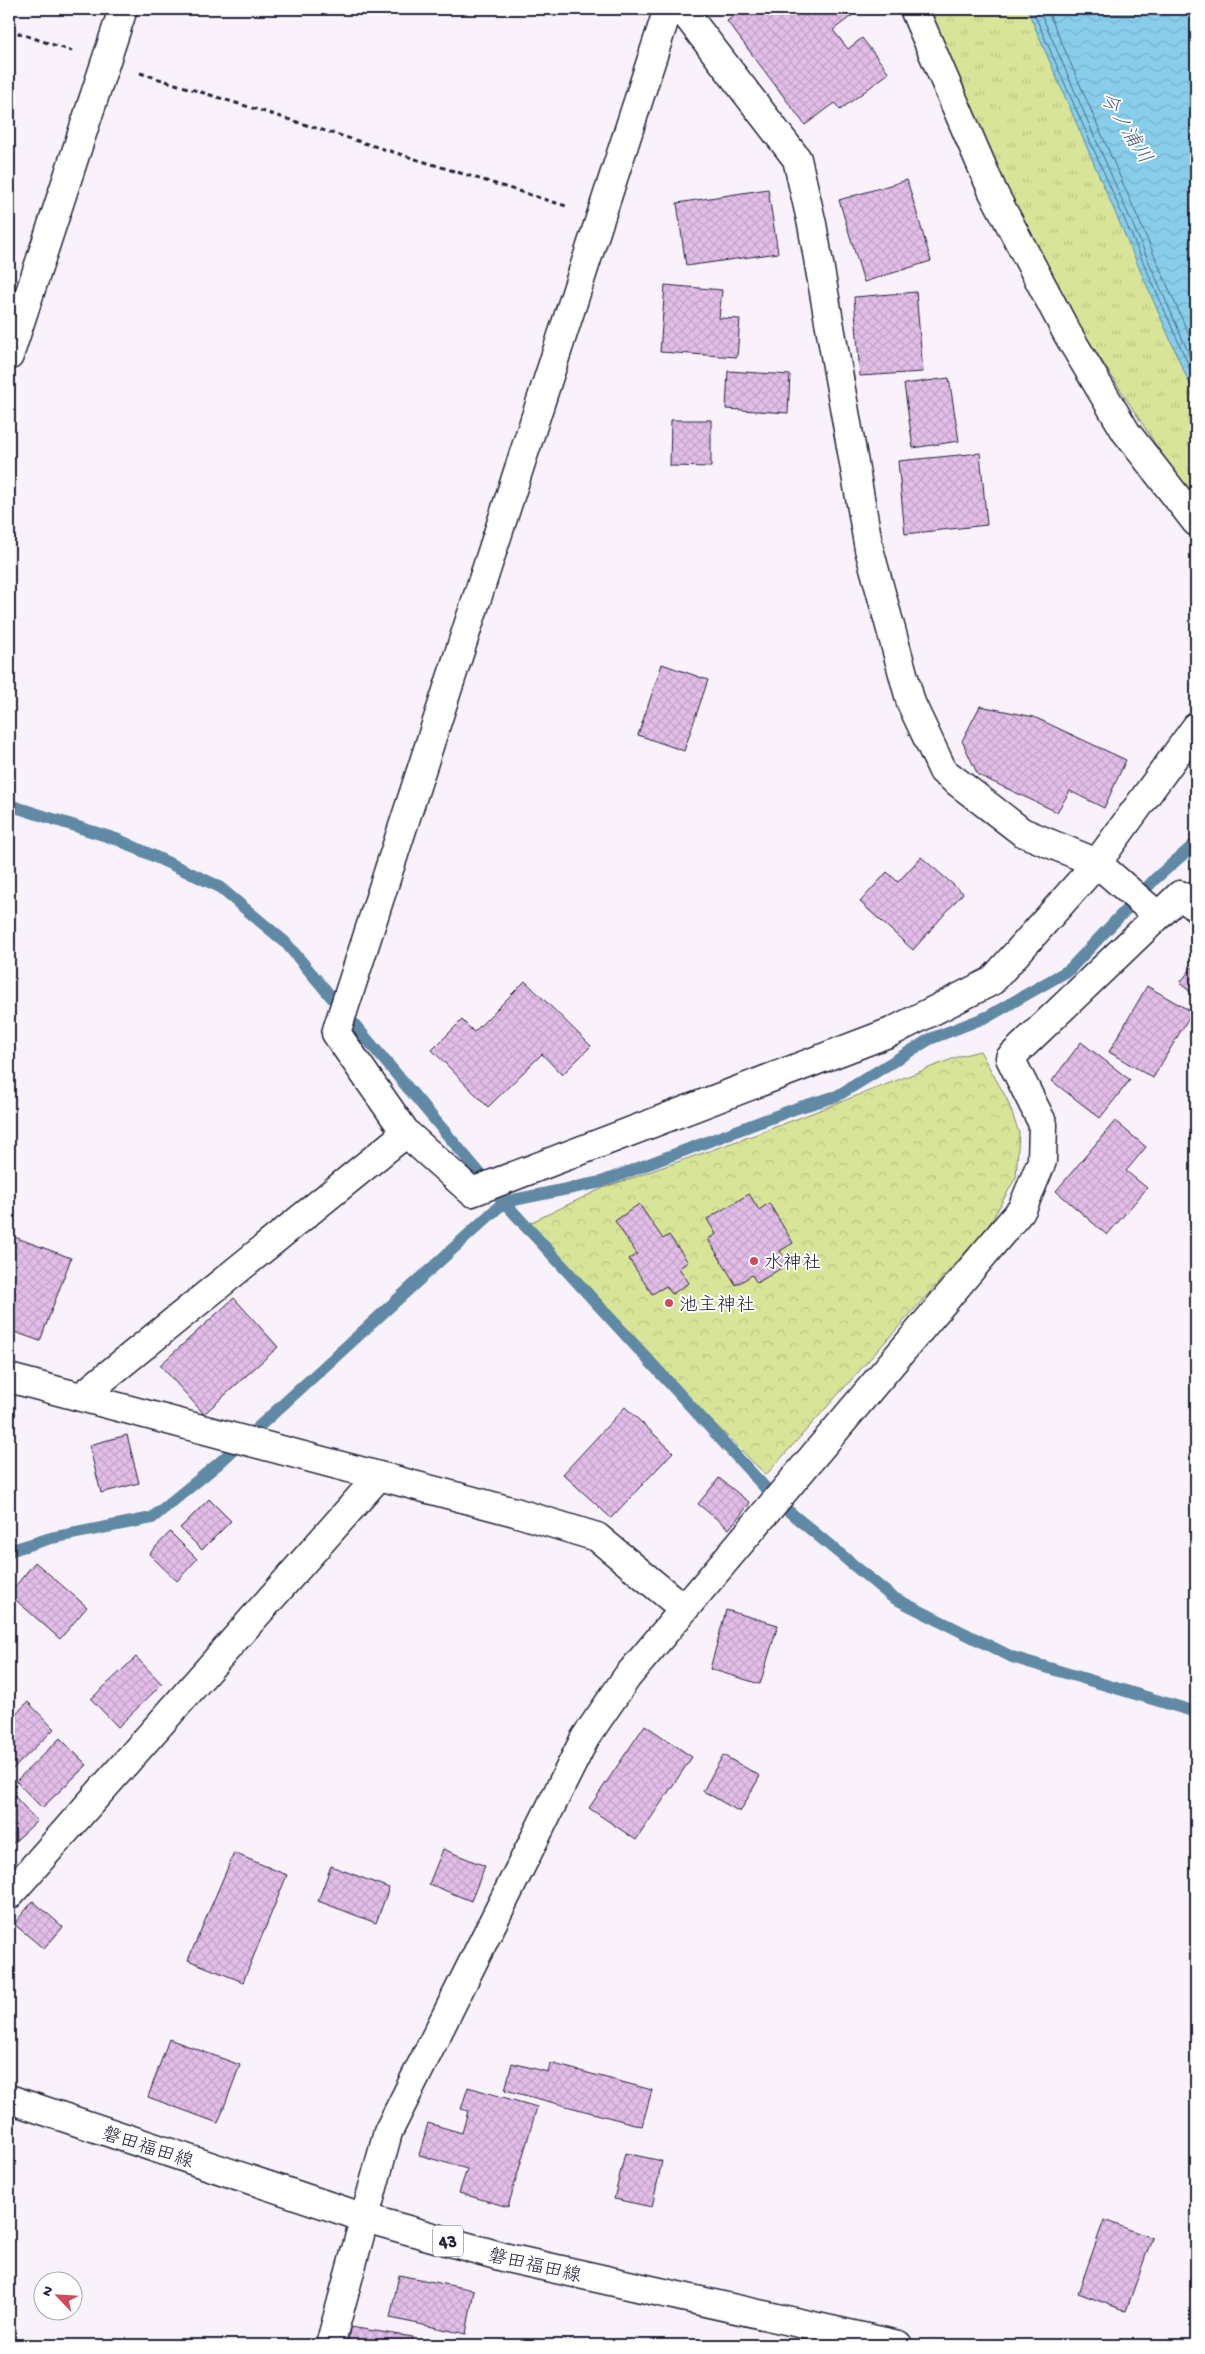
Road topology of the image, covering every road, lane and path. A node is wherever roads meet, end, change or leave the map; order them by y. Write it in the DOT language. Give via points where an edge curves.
graph roads {
  1 [pos="123,9"];
  2 [pos="668,9"];
  3 [pos="682,9"];
  4 [pos="914,9"];
  5 [pos="9,30"];
  6 [pos="106,62"];
  7 [pos="601,217"];
  8 [pos="9,356"];
  9 [pos="1196,522"];
  10 [pos="1196,727"];
  11 [pos="1097,863"];
  12 [pos="1196,907"];
  13 [pos="1158,916"];
  14 [pos="406,1132"];
  15 [pos="9,1378"];
  16 [pos="82,1396"];
  17 [pos="379,1476"];
  18 [pos="684,1609"];
  19 [pos="9,1895"];
  20 [pos="9,2099"];
  21 [pos="365,2218"];
  22 [pos="330,2345"];
  23 [pos="898,2345"];
  1 -- 6 [label="street"];
  2 -- 7 [label="street"];
  3 -- 11 [label="street" via="797,159 812,224 869,549 911,702 943,771 1022,832"];
  4 -- 9 [label="street" via="994,192 1067,333 1126,432"];
  5 -- 6 [label="path"];
  6 -- 7 [label="path"];
  6 -- 8 [label="street"];
  7 -- 14 [label="street" via="336,1033"];
  10 -- 11 [label="street"];
  11 -- 13 [label="street"];
  11 -- 14 [label="street" via="992,981 891,1032 472,1192"];
  12 -- 13 [label="street" via="1180,895"];
  13 -- 18 [label="street" via="1010,1058 1043,1124 1042,1161 1022,1209"];
  14 -- 16 [label="street"];
  15 -- 16 [label="street"];
  16 -- 17 [label="street"];
  17 -- 18 [label="street" via="597,1537"];
  17 -- 19 [label="street"];
  18 -- 21 [label="street" via="627,1676 585,1738 388,2132"];
  20 -- 21 [label="street, 磐田福田線 / 43"];
  21 -- 22 [label="street"];
  21 -- 23 [label="street, 磐田福田線 / 43" via="508,2258"];
}
